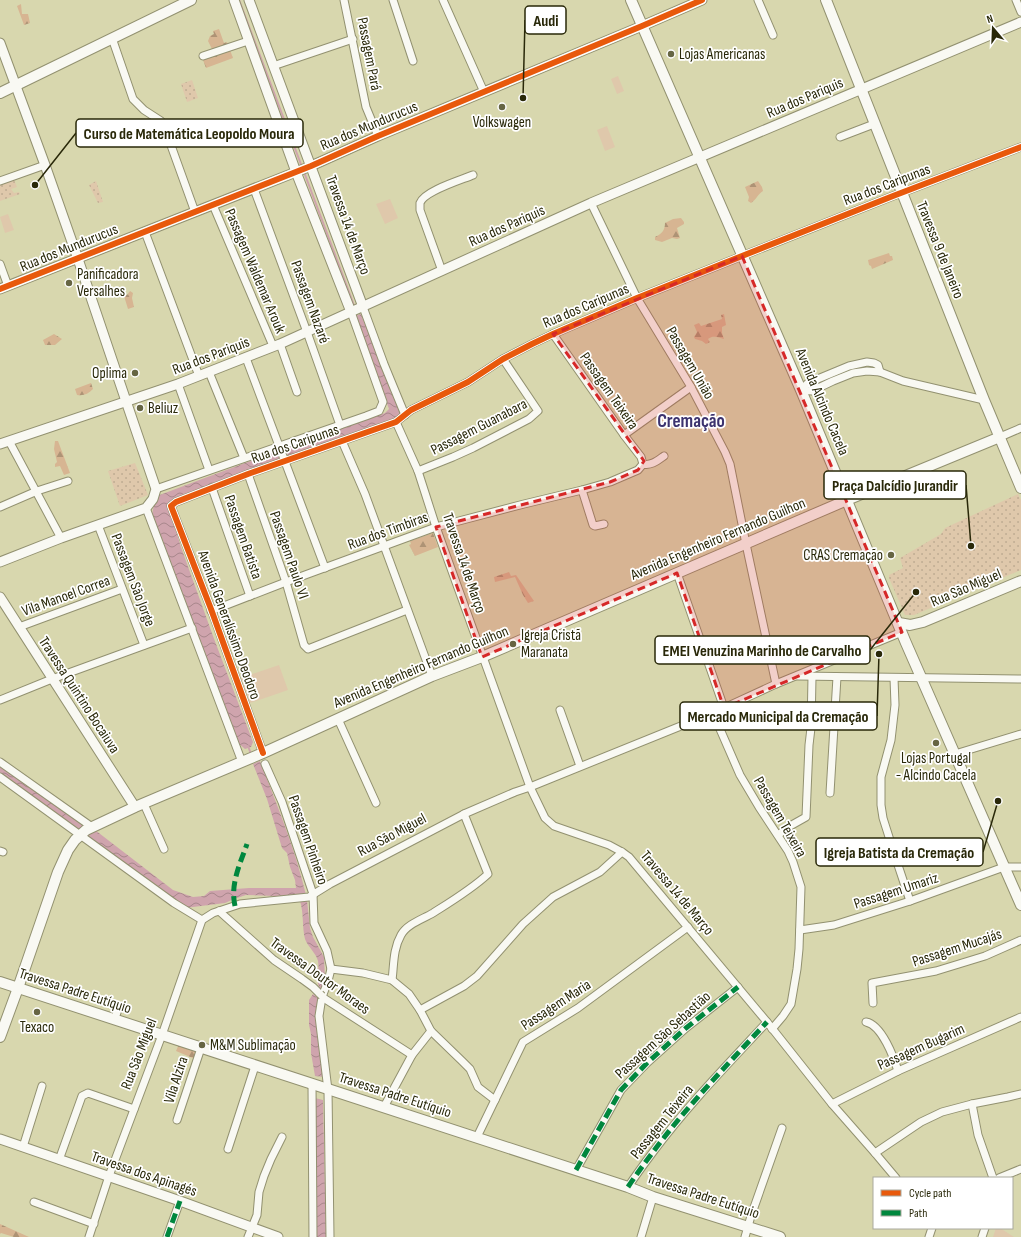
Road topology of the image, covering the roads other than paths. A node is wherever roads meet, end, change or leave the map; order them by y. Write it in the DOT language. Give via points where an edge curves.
graph roads {
  1 [pos="191,0"];
  2 [pos="234,0"];
  3 [pos="249,0"];
  4 [pos="344,0"];
  5 [pos="393,0"];
  6 [pos="443,0"];
  7 [pos="631,0"];
  8 [pos="702,0"];
  9 [pos="758,0"];
  10 [pos="826,0"];
  11 [pos="1016,0"];
  12 [pos="1021,12"];
  13 [pos="1021,22"];
  14 [pos="642,26"];
  15 [pos="773,36"];
  16 [pos="112,38"];
  17 [pos="353,39"];
  18 [pos="248,41"];
  19 [pos="0,43"];
  20 [pos="203,56"];
  21 [pos="413,61"];
  22 [pos="273,66"];
  23 [pos="16,86"];
  24 [pos="861,90"];
  25 [pos="484,92"];
  26 [pos="0,93"];
  27 [pos="874,124"];
  28 [pos="378,136"];
  29 [pos="840,137"];
  30 [pos="1021,147"];
  31 [pos="700,157"];
  32 [pos="45,165"];
  33 [pos="311,166"];
  34 [pos="296,172"];
  35 [pos="473,175"];
  36 [pos="0,180"];
  37 [pos="254,189"];
  38 [pos="901,193"];
  39 [pos="591,203"];
  40 [pos="213,205"];
  41 [pos="196,212"];
  42 [pos="145,232"];
  43 [pos="742,256"];
  44 [pos="78,259"];
  45 [pos="0,264"];
  46 [pos="442,271"];
  47 [pos="4,287"];
  48 [pos="637,298"];
  49 [pos="362,307"];
  50 [pos="351,312"];
  51 [pos="307,332"];
  52 [pos="553,334"];
  53 [pos="276,345"];
  54 [pos="246,358"];
  55 [pos="503,359"];
  56 [pos="209,372"];
  57 [pos="199,376"];
  58 [pos="178,384"];
  59 [pos="691,386"];
  60 [pos="801,390"];
  61 [pos="297,392"];
  62 [pos="984,400"];
  63 [pos="126,401"];
  64 [pos="383,402"];
  65 [pos="405,415"];
  66 [pos="396,422"];
  67 [pos="340,425"];
  68 [pos="1021,428"];
  69 [pos="624,435"];
  70 [pos="1000,437"];
  71 [pos="342,441"];
  72 [pos="5,443"];
  73 [pos="280,446"];
  74 [pos="664,456"];
  75 [pos="244,458"];
  76 [pos="285,461"];
  77 [pos="642,464"];
  78 [pos="209,470"];
  79 [pos="418,471"];
  80 [pos="248,474"];
  81 [pos="68,481"];
  82 [pos="212,488"];
  83 [pos="1021,488"];
  84 [pos="156,489"];
  85 [pos="582,490"];
  86 [pos="36,491"];
  87 [pos="847,500"];
  88 [pos="0,506"];
  89 [pos="171,506"];
  90 [pos="146,508"];
  91 [pos="604,524"];
  92 [pos="98,525"];
  93 [pos="436,527"];
  94 [pos="61,538"];
  95 [pos="746,544"];
  96 [pos="384,546"];
  97 [pos="0,562"];
  98 [pos="325,568"];
  99 [pos="677,573"];
  100 [pos="1021,581"];
  101 [pos="286,582"];
  102 [pos="122,589"];
  103 [pos="250,596"];
  104 [pos="0,597"];
  105 [pos="407,610"];
  106 [pos="211,611"];
  107 [pos="923,622"];
  108 [pos="19,627"];
  109 [pos="900,627"];
  110 [pos="192,628"];
  111 [pos="906,642"];
  112 [pos="144,645"];
  113 [pos="482,657"];
  114 [pos="432,676"];
  115 [pos="796,676"];
  116 [pos="812,677"];
  117 [pos="837,677"];
  118 [pos="894,678"];
  119 [pos="922,678"];
  120 [pos="52,679"];
  121 [pos="1021,679"];
  122 [pos="776,684"];
  123 [pos="0,700"];
  124 [pos="724,708"];
  125 [pos="560,710"];
  126 [pos="712,713"];
  127 [pos="338,719"];
  128 [pos="1021,734"];
  129 [pos="263,753"];
  130 [pos="955,754"];
  131 [pos="0,762"];
  132 [pos="242,762"];
  133 [pos="265,764"];
  134 [pos="580,766"];
  135 [pos="0,777"];
  136 [pos="530,787"];
  137 [pos="830,793"];
  138 [pos="376,802"];
  139 [pos="140,806"];
  140 [pos="464,814"];
  141 [pos="92,827"];
  142 [pos="80,835"];
  143 [pos="778,835"];
  144 [pos="164,849"];
  145 [pos="622,852"];
  146 [pos="1004,867"];
  147 [pos="1021,867"];
  148 [pos="311,896"];
  149 [pos="910,901"];
  150 [pos="1021,905"];
  151 [pos="219,911"];
  152 [pos="202,920"];
  153 [pos="688,927"];
  154 [pos="800,930"];
  155 [pos="1021,940"];
  156 [pos="330,969"];
  157 [pos="392,980"];
  158 [pos="0,982"];
  159 [pos="18,988"];
  160 [pos="738,988"];
  161 [pos="321,996"];
  162 [pos="873,1003"];
  163 [pos="420,1010"];
  164 [pos="1021,1017"];
  165 [pos="767,1022"];
  166 [pos="866,1022"];
  167 [pos="772,1029"];
  168 [pos="432,1031"];
  169 [pos="162,1035"];
  170 [pos="0,1037"];
  171 [pos="201,1048"];
  172 [pos="412,1055"];
  173 [pos="256,1066"];
  174 [pos="898,1071"];
  175 [pos="312,1084"];
  176 [pos="42,1086"];
  177 [pos="328,1090"];
  178 [pos="1021,1094"];
  179 [pos="495,1100"];
  180 [pos="832,1104"];
  181 [pos="972,1104"];
  182 [pos="384,1107"];
  183 [pos="134,1109"];
  184 [pos="177,1120"];
  185 [pos="782,1128"];
  186 [pos="282,1137"];
  187 [pos="477,1137"];
  188 [pos="0,1139"];
  189 [pos="23,1147"];
  190 [pos="228,1149"];
  191 [pos="875,1153"];
  192 [pos="59,1160"];
  193 [pos="1021,1169"];
  194 [pos="576,1170"];
  195 [pos="110,1176"];
  196 [pos="895,1177"];
  197 [pos="993,1177"];
  198 [pos="1001,1177"];
  199 [pos="628,1187"];
  200 [pos="653,1197"];
  201 [pos="180,1201"];
  202 [pos="34,1202"];
  203 [pos="94,1224"];
  204 [pos="749,1227"];
  205 [pos="252,1228"];
  206 [pos="89,1237"];
  207 [pos="167,1237"];
  208 [pos="248,1237"];
  209 [pos="278,1237"];
  210 [pos="313,1237"];
  211 [pos="330,1237"];
  212 [pos="641,1237"];
  213 [pos="745,1237"];
  214 [pos="780,1237"];
  1 -- 16 [label="main road"];
  2 -- 18 [label="street, Travessa 14 de Março"];
  3 -- 22 [label="street, Travessa 14 de Março"];
  4 -- 17 [label="street, Passagem Pará"];
  5 -- 21 [label="street"];
  6 -- 25 [label="street"];
  7 -- 14 [label="main road, Avenida Alcindo Cacela"];
  8 -- 14 [label="street, Rua dos Mundurucus"];
  9 -- 15 [label="street"];
  10 -- 24 [label="main road, Travessa 9 de Janeiro"];
  11 -- 12 [label="street"];
  13 -- 24 [label="street, Rua dos Pariquis"];
  14 -- 25 [label="street, Rua dos Mundurucus"];
  14 -- 31 [label="main road, Avenida Alcindo Cacela"];
  16 -- 23 [label="main road"];
  16 -- 41 [label="street" via="133,99 164,126"];
  17 -- 22 [label="street"];
  17 -- 28 [label="street, Passagem Pará" via="366,107"];
  18 -- 20 [label="street"];
  18 -- 34 [label="street, Travessa 14 de Março"];
  19 -- 23 [label="street"];
  22 -- 33 [label="street, Travessa 14 de Março"];
  23 -- 26 [label="main road"];
  23 -- 32 [label="street"];
  24 -- 27 [label="main road, Travessa 9 de Janeiro"];
  24 -- 31 [label="street, Rua dos Pariquis"];
  25 -- 28 [label="street, Rua dos Mundurucus"];
  27 -- 29 [label="street"];
  27 -- 38 [label="main road, Travessa 9 de Janeiro"];
  28 -- 33 [label="street, Rua dos Mundurucus"];
  30 -- 38 [label="street, Rua dos Caripunas"];
  31 -- 39 [label="street, Rua dos Pariquis"];
  31 -- 43 [label="main road, Avenida Alcindo Cacela"];
  32 -- 36 [label="street"];
  32 -- 44 [label="street"];
  33 -- 34 [label="street, Rua dos Mundurucus"];
  33 -- 49 [label="street, Travessa 14 de Março"];
  34 -- 37 [label="street, Rua dos Mundurucus"];
  34 -- 50 [label="street, Travessa 14 de Março"];
  35 -- 46 [label="street" via="435,191 424,197 420,203 420,210"];
  37 -- 40 [label="street, Rua dos Mundurucus"];
  37 -- 51 [label="street, Passagem Nazaré"];
  38 -- 43 [label="street, Rua dos Caripunas"];
  38 -- 62 [label="main road, Travessa 9 de Janeiro"];
  39 -- 46 [label="street, Rua dos Pariquis"];
  39 -- 48 [label="street, Passagem União"];
  40 -- 41 [label="street, Rua dos Mundurucus"];
  40 -- 53 [label="street, Passagem Waldemar Arouk"];
  41 -- 42 [label="street, Rua dos Mundurucus"];
  42 -- 44 [label="street, Rua dos Mundurucus"];
  42 -- 57 [label="street"];
  43 -- 48 [label="street, Rua dos Caripunas"];
  43 -- 60 [label="main road, Avenida Alcindo Cacela"];
  44 -- 47 [label="street, Rua dos Mundurucus"];
  44 -- 63 [label="street"];
  45 -- 47 [label="street"];
  46 -- 49 [label="street, Rua dos Pariquis"];
  48 -- 52 [label="street, Rua dos Caripunas"];
  48 -- 59 [label="street, Passagem União"];
  49 -- 50 [label="street, Rua dos Pariquis"];
  49 -- 65 [label="street, Travessa 14 de Março"];
  50 -- 51 [label="street, Rua dos Pariquis"];
  50 -- 64 [label="street, Travessa 14 de Março"];
  51 -- 53 [label="street, Rua dos Pariquis"];
  51 -- 67 [label="street, Passagem Nazaré"];
  52 -- 55 [label="street, Rua dos Caripunas"];
  52 -- 69 [label="street, Passagem Teixeira"];
  53 -- 54 [label="street, Rua dos Pariquis"];
  53 -- 61 [label="street, Passagem Waldemar Arouk"];
  54 -- 56 [label="street, Rua dos Pariquis"];
  54 -- 73 [label="street"];
  55 -- 65 [label="street, Rua dos Caripunas" via="468,382"];
  55 -- 79 [label="street, Passagem Guanabara" via="538,411 528,419 473,448"];
  56 -- 57 [label="street, Rua dos Pariquis"];
  56 -- 75 [label="street"];
  57 -- 58 [label="street, Rua dos Pariquis"];
  58 -- 63 [label="street, Rua dos Pariquis"];
  58 -- 78 [label="street"];
  59 -- 69 [label="street"];
  59 -- 95 [label="street, Passagem União" via="730,464"];
  60 -- 62 [label="street" via="808,382 854,364 867,362 876,363 880,372 903,381"];
  60 -- 87 [label="main road, Avenida Alcindo Cacela"];
  62 -- 70 [label="main road, Travessa 9 de Janeiro"];
  63 -- 72 [label="street, Rua dos Pariquis"];
  63 -- 84 [label="street"];
  64 -- 67 [label="street, Rua dos Caripunas" via="377,412"];
  65 -- 66 [label="street, Rua dos Caripunas"];
  66 -- 71 [label="street, Rua dos Caripunas"];
  66 -- 79 [label="street, Travessa 14 de Março"];
  67 -- 73 [label="street, Rua dos Caripunas"];
  68 -- 70 [label="street, Avenida Engenheiro Fernando Guilhon"];
  69 -- 77 [label="street, Passagem Teixeira" via="642,458"];
  70 -- 83 [label="main road, Travessa 9 de Janeiro"];
  70 -- 87 [label="main road, Avenida Engenheiro Fernando Guilhon"];
  71 -- 76 [label="street, Rua dos Caripunas"];
  71 -- 96 [label="street"];
  72 -- 86 [label="street"];
  73 -- 75 [label="street, Rua dos Caripunas"];
  73 -- 76 [label="street"];
  74 -- 77 [label="street, Rua dos Timbiras" via="648,465"];
  75 -- 78 [label="street, Rua dos Caripunas"];
  76 -- 80 [label="street, Rua dos Caripunas"];
  76 -- 98 [label="street"];
  77 -- 85 [label="street, Rua dos Timbiras" via="632,473"];
  78 -- 84 [label="street, Rua dos Caripunas"];
  79 -- 93 [label="street, Travessa 14 de Março"];
  80 -- 82 [label="street, Rua dos Caripunas"];
  80 -- 101 [label="street, Passagem Paulo VI"];
  81 -- 86 [label="street"];
  82 -- 89 [label="street, Rua dos Caripunas"];
  82 -- 103 [label="street, Passagem Batista"];
  84 -- 90 [label="street" via="153,499"];
  85 -- 91 [label="street" via="593,525"];
  85 -- 93 [label="street, Rua dos Timbiras"];
  86 -- 88 [label="street"];
  86 -- 94 [label="street"];
  87 -- 95 [label="main road, Avenida Engenheiro Fernando Guilhon"];
  87 -- 109 [label="main road, Avenida Alcindo Cacela"];
  89 -- 106 [label="street, Avenida Generalíssimo Deodoro"];
  90 -- 92 [label="street"];
  90 -- 110 [label="street"];
  92 -- 94 [label="street"];
  92 -- 102 [label="street, Passagem São Jorge"];
  93 -- 96 [label="street, Rua dos Timbiras"];
  93 -- 113 [label="street, Travessa 14 de Março"];
  94 -- 97 [label="street"];
  95 -- 99 [label="main road, Avenida Engenheiro Fernando Guilhon"];
  95 -- 122 [label="street, Passagem União"];
  96 -- 98 [label="street, Rua dos Timbiras"];
  96 -- 105 [label="street"];
  98 -- 101 [label="street, Rua dos Timbiras"];
  99 -- 113 [label="main road, Avenida Engenheiro Fernando Guilhon"];
  99 -- 124 [label="street"];
  100 -- 107 [label="main road, Rua São Miguel"];
  101 -- 103 [label="street, Rua dos Timbiras"];
  101 -- 105 [label="street, Passagem Paulo VI" via="304,645 308,649"];
  102 -- 108 [label="street, Vila Manoel Correa"];
  102 -- 112 [label="street, Passagem São Jorge"];
  103 -- 106 [label="street, Rua dos Timbiras"];
  104 -- 108 [label="street, Travessa Quintino Bocaiuva"];
  105 -- 114 [label="street"];
  106 -- 129 [label="street, Avenida Generalíssimo Deodoro"];
  107 -- 109 [label="main road, Rua São Miguel"];
  107 -- 111 [label="main road, Rua São Miguel" via="913,630"];
  108 -- 120 [label="street, Travessa Quintino Bocaiuva"];
  109 -- 111 [label="main road, Avenida Alcindo Cacela"];
  109 -- 115 [label="street, Rua São Miguel"];
  110 -- 112 [label="street"];
  110 -- 132 [label="street"];
  111 -- 119 [label="main road, Avenida Alcindo Cacela"];
  112 -- 120 [label="street"];
  113 -- 114 [label="main road, Avenida Engenheiro Fernando Guilhon"];
  113 -- 136 [label="street, Travessa 14 de Março"];
  114 -- 127 [label="main road, Avenida Engenheiro Fernando Guilhon"];
  115 -- 116 [label="street"];
  115 -- 122 [label="street, Rua São Miguel"];
  116 -- 117 [label="street"];
  116 -- 143 [label="street" via="806,817"];
  117 -- 118 [label="street"];
  117 -- 137 [label="street"];
  118 -- 119 [label="street"];
  118 -- 149 [label="street" via="895,705 891,740 880,794 883,818"];
  119 -- 121 [label="street"];
  119 -- 130 [label="main road, Avenida Alcindo Cacela"];
  120 -- 123 [label="street"];
  120 -- 139 [label="street, Travessa Quintino Bocaiuva"];
  122 -- 124 [label="street, Rua São Miguel"];
  124 -- 126 [label="street, Rua São Miguel"];
  125 -- 134 [label="street"];
  126 -- 134 [label="street, Rua São Miguel"];
  126 -- 143 [label="street, Passagem Teixeira" via="740,775"];
  127 -- 129 [label="main road, Avenida Engenheiro Fernando Guilhon"];
  127 -- 138 [label="street"];
  128 -- 130 [label="street"];
  129 -- 132 [label="main road, Avenida Engenheiro Fernando Guilhon"];
  130 -- 146 [label="main road, Avenida Alcindo Cacela"];
  131 -- 141 [label="street"];
  132 -- 139 [label="main road, Avenida Engenheiro Fernando Guilhon"];
  133 -- 148 [label="street, Passagem Pinheiro" via="282,802"];
  134 -- 136 [label="street, Rua São Miguel"];
  135 -- 142 [label="street"];
  136 -- 140 [label="street, Rua São Miguel"];
  136 -- 145 [label="street, Travessa 14 de Março" via="545,818 554,826"];
  139 -- 141 [label="main road, Avenida Engenheiro Fernando Guilhon"];
  139 -- 144 [label="street"];
  140 -- 148 [label="street, Rua São Miguel"];
  140 -- 157 [label="street" via="488,874 444,907 405,930 394,954"];
  141 -- 142 [label="main road, Avenida Engenheiro Fernando Guilhon"];
  142 -- 152 [label="street" via="174,903"];
  142 -- 159 [label="main road, Avenida Engenheiro Fernando Guilhon" via="68,850 58,872"];
  143 -- 154 [label="street, Passagem Teixeira" via="788,851 799,879"];
  145 -- 153 [label="street, Travessa 14 de Março"];
  145 -- 163 [label="street" via="600,872 553,897 523,924 477,976"];
  146 -- 147 [label="street, Passagem Umariz"];
  146 -- 149 [label="street, Passagem Umariz"];
  146 -- 150 [label="main road, Avenida Alcindo Cacela"];
  148 -- 151 [label="street, Rua São Miguel" via="240,904"];
  148 -- 156 [label="street, Passagem Pinheiro" via="314,923 327,951"];
  149 -- 154 [label="street, Passagem Umariz" via="834,925"];
  151 -- 152 [label="street, Rua São Miguel"];
  151 -- 161 [label="street, Travessa Doutor Moraes" via="274,960 313,987"];
  152 -- 169 [label="street, Rua São Miguel"];
  153 -- 160 [label="street, Travessa 14 de Março"];
  153 -- 179 [label="street, Passagem Maria" via="582,1005 523,1042"];
  154 -- 167 [label="street, Passagem Teixeira" via="798,968 791,1004"];
  155 -- 162 [label="street, Passagem Mucajás" via="986,956 936,971 872,983"];
  156 -- 157 [label="street"];
  156 -- 161 [label="street, Passagem Pinheiro"];
  157 -- 163 [label="street" via="409,994"];
  158 -- 159 [label="main road, Travessa Padre Eutíquio"];
  159 -- 169 [label="main road, Travessa Padre Eutíquio" via="116,1015"];
  159 -- 170 [label="main road, Avenida Engenheiro Fernando Guilhon"];
  160 -- 165 [label="street, Travessa 14 de Março"];
  160 -- 194 [label="street, Passagem São Sebastião" via="686,1028 646,1063 621,1090"];
  161 -- 172 [label="street, Travessa Doutor Moraes"];
  161 -- 177 [label="street, Passagem Pinheiro" via="320,1020"];
  163 -- 168 [label="street"];
  164 -- 174 [label="street, Passagem Bugarim"];
  165 -- 167 [label="street, Travessa 14 de Março"];
  165 -- 199 [label="street, Passagem Teixeira" via="677,1122"];
  166 -- 174 [label="street" via="880,1032 892,1051"];
  167 -- 180 [label="street, Travessa 14 de Março"];
  168 -- 172 [label="street"];
  168 -- 179 [label="street" via="470,1069 478,1087"];
  169 -- 171 [label="main road, Travessa Padre Eutíquio"];
  169 -- 183 [label="street, Rua São Miguel"];
  171 -- 173 [label="main road, Travessa Padre Eutíquio"];
  171 -- 184 [label="street, Vila Alzira"];
  172 -- 182 [label="street"];
  173 -- 175 [label="main road, Travessa Padre Eutíquio"];
  173 -- 190 [label="street"];
  174 -- 180 [label="street, Passagem Bugarim"];
  175 -- 177 [label="main road, Travessa Padre Eutíquio"];
  175 -- 210 [label="street"];
  176 -- 189 [label="street"];
  177 -- 182 [label="main road, Travessa Padre Eutíquio"];
  177 -- 211 [label="street"];
  178 -- 181 [label="street"];
  179 -- 187 [label="street, Passagem Maria"];
  180 -- 191 [label="street, Travessa 14 de Março"];
  181 -- 191 [label="street" via="942,1112 921,1122"];
  181 -- 197 [label="street" via="978,1135"];
  182 -- 187 [label="main road, Travessa Padre Eutíquio"];
  183 -- 192 [label="street" via="88,1093 82,1096"];
  183 -- 195 [label="street, Rua São Miguel"];
  185 -- 204 [label="street"];
  186 -- 205 [label="street" via="264,1176"];
  187 -- 194 [label="main road, Travessa Padre Eutíquio"];
  188 -- 189 [label="street, Travessa dos Apinagés"];
  189 -- 192 [label="street, Travessa dos Apinagés"];
  191 -- 196 [label="street, Travessa 14 de Março"];
  192 -- 195 [label="street, Travessa dos Apinagés"];
  193 -- 198 [label="street"];
  194 -- 199 [label="main road, Travessa Padre Eutíquio"];
  195 -- 201 [label="street, Travessa dos Apinagés"];
  195 -- 203 [label="street, Rua São Miguel"];
  199 -- 200 [label="main road, Travessa Padre Eutíquio"];
  200 -- 204 [label="main road, Travessa Padre Eutíquio"];
  200 -- 212 [label="street"];
  201 -- 205 [label="street, Travessa dos Apinagés"];
  201 -- 207 [label="street"];
  202 -- 203 [label="street"];
  203 -- 206 [label="street, Rua São Miguel"];
  204 -- 213 [label="street"];
  204 -- 214 [label="main road, Travessa Padre Eutíquio"];
  205 -- 208 [label="street"];
  205 -- 209 [label="street, Travessa dos Apinagés"];
}
